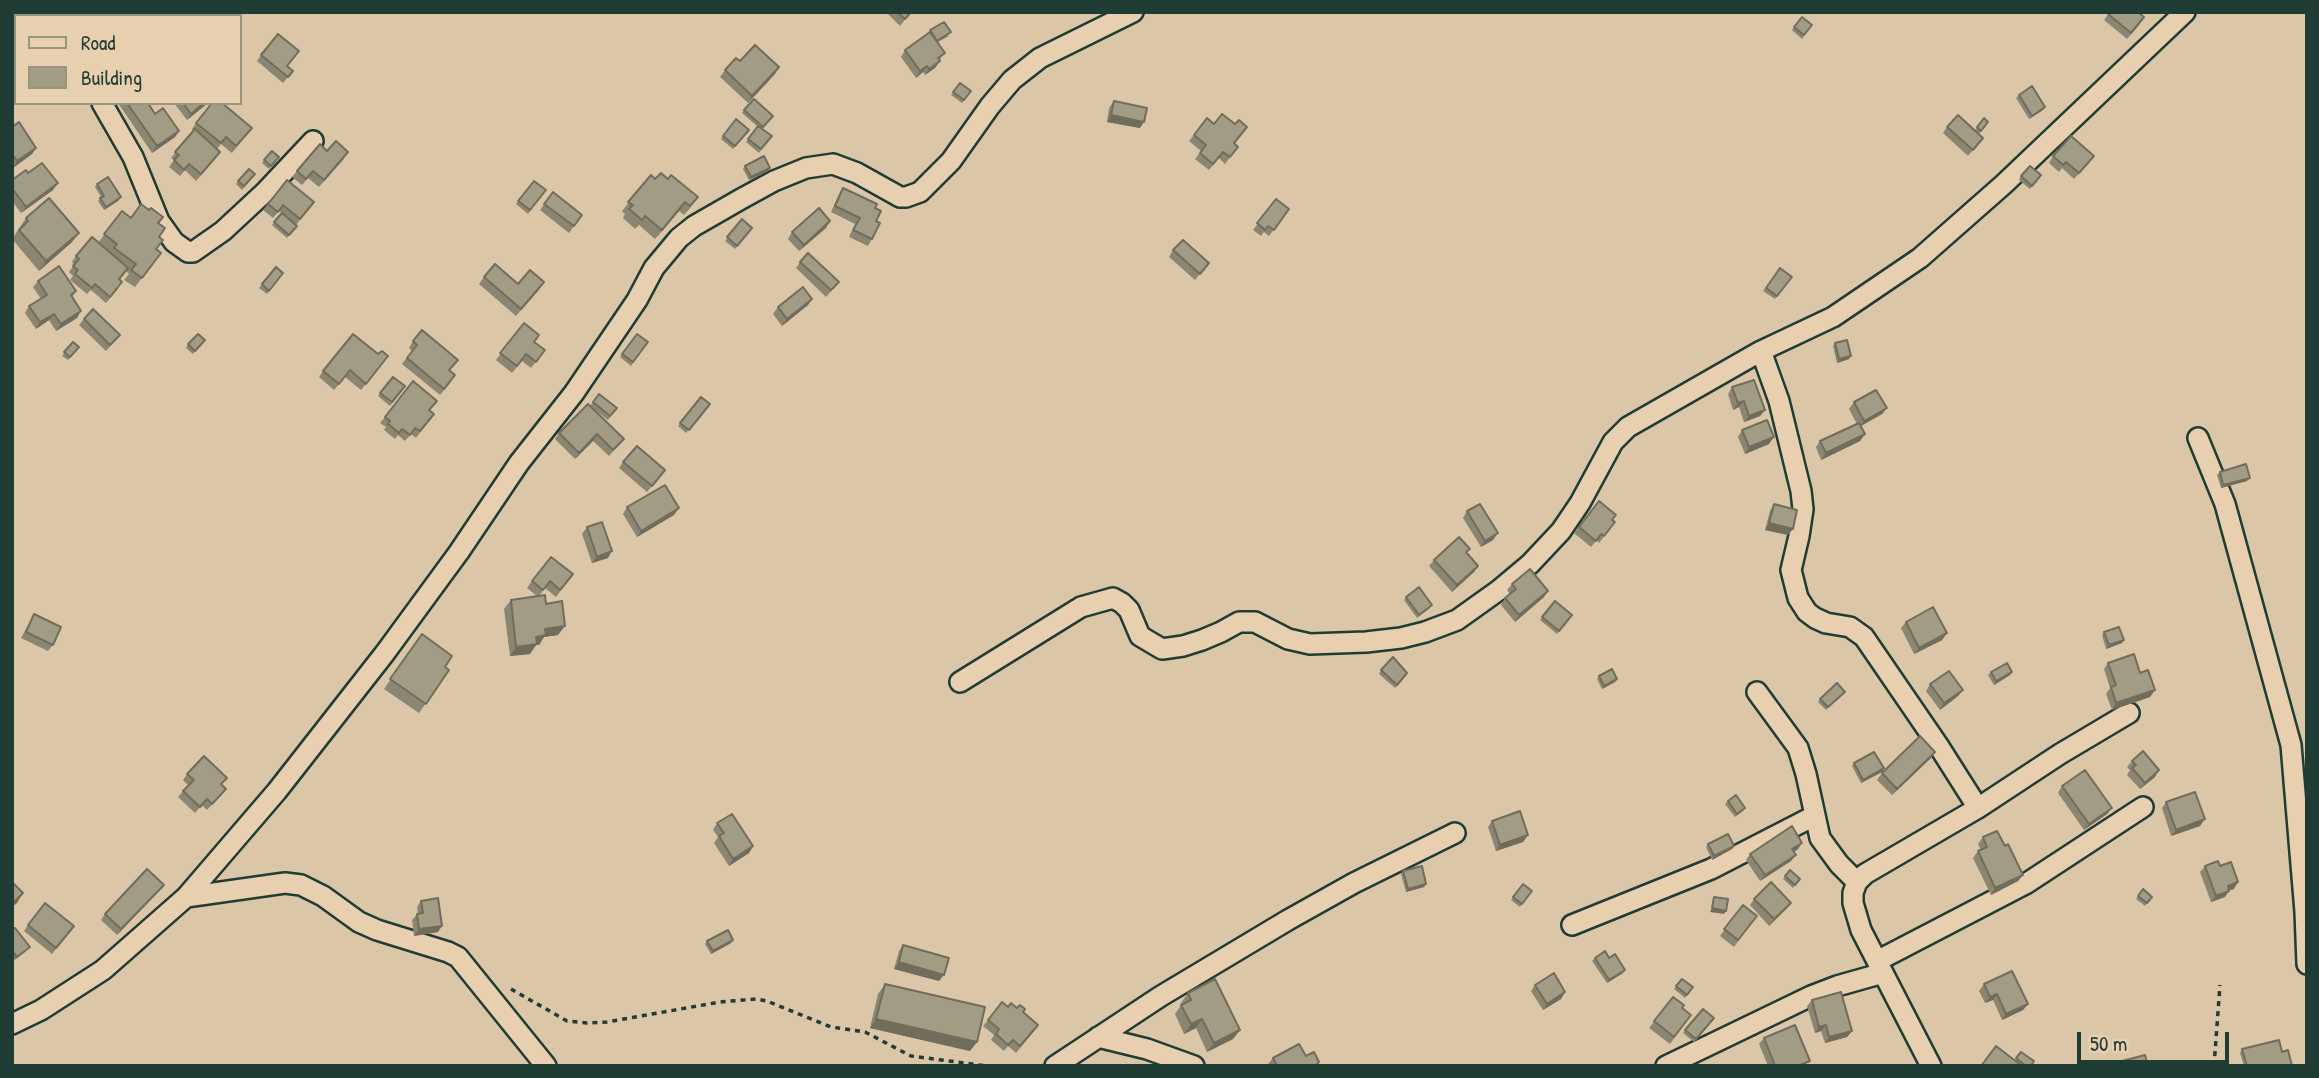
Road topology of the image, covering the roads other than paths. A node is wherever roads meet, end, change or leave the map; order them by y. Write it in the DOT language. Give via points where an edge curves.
graph roads {
  1 [pos="1133,12"];
  2 [pos="2156,12"];
  3 [pos="2180,18"];
  4 [pos="103,105"];
  5 [pos="313,141"];
  6 [pos="1761,351"];
  7 [pos="2199,438"];
  8 [pos="960,682"];
  9 [pos="1757,692"];
  10 [pos="2129,713"];
  11 [pos="2143,807"];
  12 [pos="1978,808"];
  13 [pos="1814,816"];
  14 [pos="1455,834"];
  15 [pos="1857,882"];
  16 [pos="186,897"];
  17 [pos="1572,925"];
  18 [pos="2307,964"];
  19 [pos="1880,967"];
  20 [pos="12,1024"];
  21 [pos="1098,1037"];
  22 [pos="546,1066"];
  23 [pos="1055,1066"];
  24 [pos="1195,1066"];
  25 [pos="1666,1066"];
  26 [pos="1931,1066"];
  1 -- 16 [label="street" via="1040,58 1012,80 951,161 920,192 900,197 833,164 806,168 774,180 679,237 654,268 575,393 519,463 385,653 277,791"];
  2 -- 3 [label="street"];
  3 -- 6 [label="street" via="1920,258 1833,317"];
  4 -- 5 [label="street" via="133,157 159,221 188,252 223,230"];
  6 -- 8 [label="street" via="1629,427 1613,442 1561,531 1519,573 1457,620 1401,638 1310,644 1288,639 1255,622 1239,622 1202,640 1162,649 1140,636 1129,610 1113,598 1081,607"];
  6 -- 12 [label="street" via="1779,401 1801,491 1799,536 1791,570 1798,598 1815,618 1850,627 1864,637"];
  7 -- 18 [label="street" via="2225,504 2291,744"];
  9 -- 13 [label="street" via="1798,748"];
  10 -- 12 [label="street"];
  11 -- 19 [label="street" via="2027,883"];
  12 -- 15 [label="street"];
  13 -- 15 [label="street" via="1827,849"];
  13 -- 17 [label="street" via="1711,869"];
  14 -- 21 [label="street" via="1343,889"];
  15 -- 19 [label="street" via="1853,903"];
  16 -- 20 [label="street" via="103,970"];
  16 -- 22 [label="street" via="285,883 301,885 368,926 448,951 458,957"];
  19 -- 25 [label="street"];
  19 -- 26 [label="street"];
  21 -- 23 [label="street"];
  21 -- 24 [label="street"];
}
